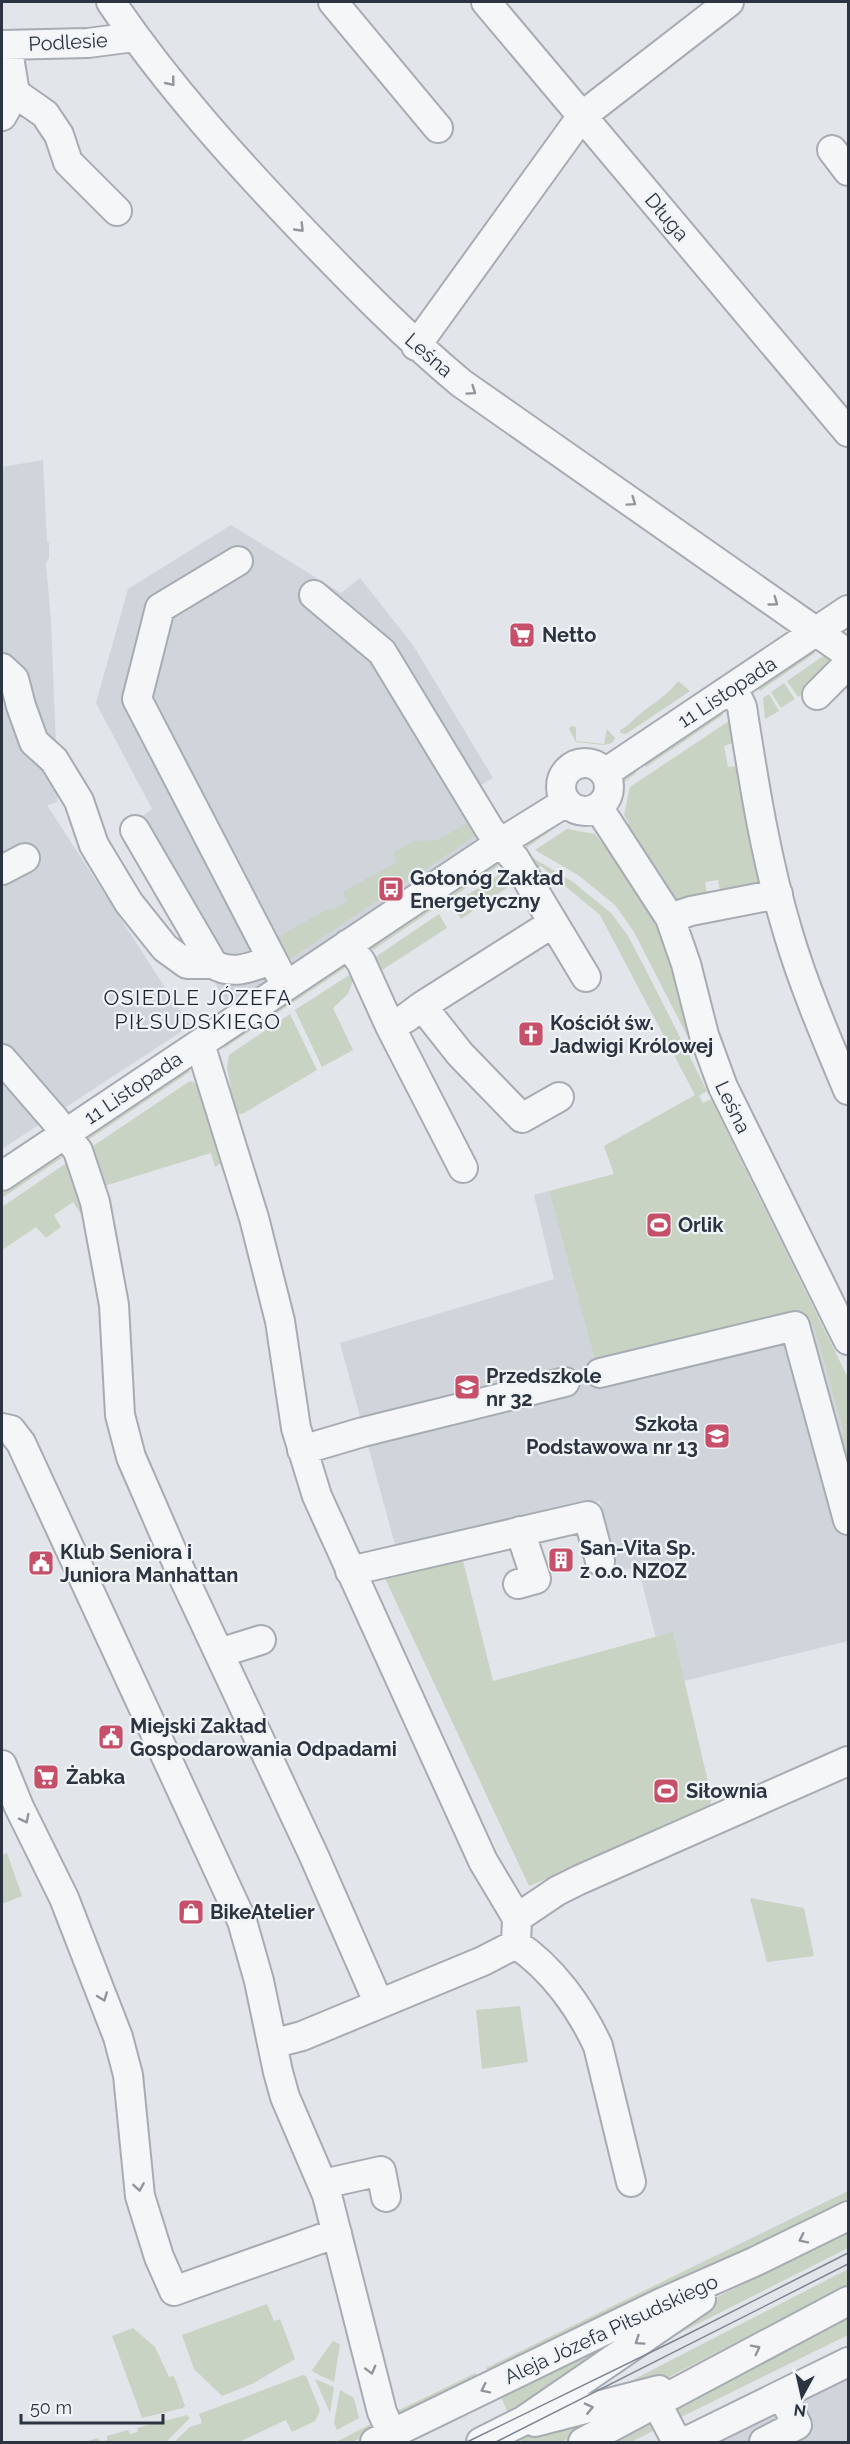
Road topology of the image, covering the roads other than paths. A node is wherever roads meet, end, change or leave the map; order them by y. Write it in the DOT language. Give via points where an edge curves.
graph roads {
  1 [pos="111,2"];
  2 [pos="333,2"];
  3 [pos="486,2"];
  4 [pos="720,4"];
  5 [pos="134,37"];
  6 [pos="4,45"];
  7 [pos="8,104"];
  8 [pos="582,116"];
  9 [pos="438,128"];
  10 [pos="117,211"];
  11 [pos="416,346"];
  12 [pos="849,432"];
  13 [pos="238,561"];
  14 [pos="314,595"];
  15 [pos="849,610"];
  16 [pos="817,632"];
  17 [pos="849,654"];
  18 [pos="849,664"];
  19 [pos="2,668"];
  20 [pos="733,688"];
  21 [pos="817,694"];
  22 [pos="605,773"];
  23 [pos="566,802"];
  24 [pos="598,807"];
  25 [pos="135,830"];
  26 [pos="500,843"];
  27 [pos="777,894"];
  28 [pos="670,918"];
  29 [pos="553,923"];
  30 [pos="348,944"];
  31 [pos="271,960"];
  32 [pos="213,964"];
  33 [pos="586,977"];
  34 [pos="286,986"];
  35 [pos="422,1006"];
  36 [pos="390,1026"];
  37 [pos="200,1044"];
  38 [pos="2,1059"];
  39 [pos="849,1090"];
  40 [pos="559,1097"];
  41 [pos="66,1133"];
  42 [pos="463,1168"];
  43 [pos="2,1176"];
  44 [pos="849,1340"];
  45 [pos="600,1373"];
  46 [pos="565,1382"];
  47 [pos="2,1428"];
  48 [pos="302,1450"];
  49 [pos="849,1520"];
  50 [pos="520,1531"];
  51 [pos="600,1562"];
  52 [pos="350,1571"];
  53 [pos="519,1584"];
  54 [pos="261,1640"];
  55 [pos="219,1653"];
  56 [pos="849,1761"];
  57 [pos="2,1765"];
  58 [pos="517,1931"];
  59 [pos="379,2004"];
  60 [pos="272,2044"];
  61 [pos="631,2182"];
  62 [pos="323,2184"];
  63 [pos="386,2197"];
  64 [pos="849,2216"];
  65 [pos="337,2233"];
  66 [pos="757,2261"];
  67 [pos="849,2301"];
  68 [pos="849,2362"];
  69 [pos="704,2376"];
  70 [pos="782,2395"];
  71 [pos="657,2404"];
  72 [pos="512,2428"];
  73 [pos="383,2438"];
  74 [pos="692,2440"];
  75 [pos="481,2442"];
  76 [pos="583,2442"];
  77 [pos="764,2442"];
  1 -- 5 [label="street, Leśna"];
  2 -- 9 [label="street"];
  3 -- 8 [label="street, Długa"];
  4 -- 8 [label="street"];
  5 -- 6 [label="street, Podlesie" via="88,43"];
  5 -- 11 [label="street, Leśna, one-way" via="227,150"];
  6 -- 7 [label="street"];
  7 -- 10 [label="street" via="45,114 59,135 68,162"];
  8 -- 11 [label="street"];
  8 -- 12 [label="street, Długa"];
  11 -- 16 [label="street, Leśna, one-way" via="461,383"];
  13 -- 31 [label="street" via="160,608 138,699"];
  14 -- 26 [label="street" via="382,652"];
  15 -- 16 [label="street, 11 Listopada"];
  16 -- 17 [label="street, Leśna"];
  16 -- 20 [label="street, 11 Listopada"];
  18 -- 21 [label="street"];
  19 -- 32 [label="street" via="14,679 34,742 54,760 79,801 94,845 129,903 165,948 187,964"];
  20 -- 22 [label="street, 11 Listopada"];
  20 -- 27 [label="street" via="742,707"];
  22 -- 23 [label="street" via="590,763 572,766 561,787"];
  22 -- 24 [label="street" via="608,795"];
  23 -- 24 [label="street" via="578,810"];
  23 -- 26 [label="street, 11 Listopada"];
  24 -- 28 [label="street, Leśna"];
  25 -- 32 [label="street"];
  26 -- 29 [label="street" via="515,859"];
  26 -- 30 [label="street, 11 Listopada"];
  27 -- 28 [label="street"];
  27 -- 39 [label="street" via="806,986"];
  28 -- 44 [label="street, Leśna" via="723,1087"];
  29 -- 33 [label="street"];
  29 -- 35 [label="street"];
  30 -- 34 [label="street, 11 Listopada"];
  30 -- 36 [label="street" via="361,962"];
  31 -- 32 [label="street" via="231,971"];
  31 -- 34 [label="street"];
  34 -- 37 [label="street, 11 Listopada"];
  35 -- 36 [label="street"];
  35 -- 40 [label="street" via="522,1118"];
  36 -- 42 [label="street"];
  37 -- 41 [label="street, 11 Listopada"];
  37 -- 48 [label="street" via="239,1167 280,1321"];
  38 -- 41 [label="street"];
  41 -- 43 [label="street, 11 Listopada"];
  41 -- 55 [label="street" via="78,1151 95,1202 114,1305 120,1415 131,1456"];
  45 -- 49 [label="street" via="795,1326"];
  46 -- 48 [label="street"];
  47 -- 60 [label="street" via="11,1430 21,1443 236,1907 255,1962"];
  48 -- 52 [label="street" via="317,1496"];
  50 -- 51 [label="street" via="588,1516"];
  50 -- 52 [label="street"];
  50 -- 53 [label="street" via="536,1579"];
  52 -- 58 [label="street"];
  54 -- 55 [label="street"];
  55 -- 59 [label="street"];
  56 -- 58 [label="street" via="557,1891"];
  57 -- 65 [label="street, one-way" via="64,1898 118,2037 128,2075 140,2196 174,2291"];
  58 -- 59 [label="street" via="483,1961"];
  58 -- 61 [label="street" via="584,2016 598,2046"];
  59 -- 60 [label="street" via="302,2036"];
  60 -- 62 [label="street" via="285,2097"];
  62 -- 63 [label="street" via="381,2171"];
  62 -- 65 [label="street"];
  64 -- 66 [label="street, Aleja Józefa Piłsudskiego, one-way"];
  65 -- 73 [label="street, one-way" via="382,2412"];
  66 -- 72 [label="street, one-way"];
  66 -- 73 [label="street, Aleja Józefa Piłsudskiego, one-way" via="661,2303"];
  69 -- 67 [label="street, one-way"];
  68 -- 70 [label="street"];
  69 -- 71 [label="street"];
  72 -- 69 [label="street, one-way"];
  70 -- 74 [label="street"];
  70 -- 77 [label="street" via="797,2425"];
  71 -- 74 [label="street"];
  71 -- 76 [label="street"];
  72 -- 75 [label="street"];
}
